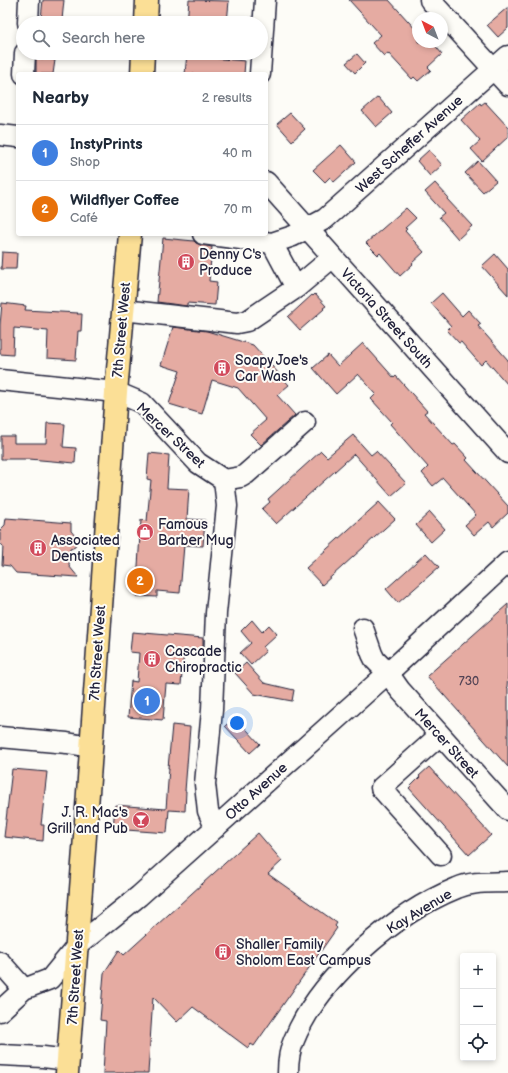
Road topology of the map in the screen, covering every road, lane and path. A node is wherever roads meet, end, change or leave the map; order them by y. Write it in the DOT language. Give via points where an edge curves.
graph roads {
  1 [pos="29,0"];
  2 [pos="147,0"];
  3 [pos="265,0"];
  4 [pos="430,0"];
  5 [pos="28,16"];
  6 [pos="146,16"];
  7 [pos="264,16"];
  8 [pos="508,56"];
  9 [pos="25,60"];
  10 [pos="143,60"];
  11 [pos="261,60"];
  12 [pos="493,69"];
  13 [pos="24,72"];
  14 [pos="142,72"];
  15 [pos="260,72"];
  16 [pos="508,85"];
  17 [pos="0,135"];
  18 [pos="16,137"];
  19 [pos="268,184"];
  20 [pos="307,228"];
  21 [pos="130,236"];
  22 [pos="218,236"];
  23 [pos="272,243"];
  24 [pos="333,257"];
  25 [pos="296,288"];
  26 [pos="123,310"];
  27 [pos="0,380"];
  28 [pos="116,392"];
  29 [pos="305,422"];
  30 [pos="508,453"];
  31 [pos="224,480"];
  32 [pos="508,562"];
  33 [pos="363,628"];
  34 [pos="388,674"];
  35 [pos="440,735"];
  36 [pos="0,737"];
  37 [pos="91,747"];
  38 [pos="508,810"];
  39 [pos="216,827"];
  40 [pos="441,855"];
  41 [pos="508,882"];
  42 [pos="77,946"];
  43 [pos="0,962"];
  44 [pos="24,989"];
  45 [pos="0,1011"];
  46 [pos="0,1050"];
  47 [pos="68,1066"];
  48 [pos="288,1073"];
  1 -- 5 [label="street"];
  2 -- 6 [label="main road"];
  3 -- 7 [label="street"];
  4 -- 12 [label="street"];
  8 -- 12 [label="street, West Scheffer Avenue"];
  9 -- 13 [label="street"];
  10 -- 14 [label="main road"];
  11 -- 15 [label="street"];
  12 -- 16 [label="street"];
  12 -- 20 [label="street, West Scheffer Avenue" via="325,219"];
  17 -- 18 [label="street"];
  19 -- 20 [label="street, Victoria Street South"];
  20 -- 23 [label="street, West Scheffer Avenue"];
  20 -- 24 [label="street, Victoria Street South"];
  21 -- 26 [label="main road, 7th Street West"];
  22 -- 23 [label="street"];
  23 -- 25 [label="street"];
  24 -- 25 [label="street"];
  24 -- 30 [label="street, Victoria Street South"];
  25 -- 26 [label="street" via="247,321 237,323"];
  26 -- 28 [label="main road, 7th Street West"];
  27 -- 28 [label="street"];
  28 -- 31 [label="street, Mercer Street" via="142,403 198,463"];
  28 -- 37 [label="main road, 7th Street West"];
  29 -- 31 [label="street" via="246,474"];
  31 -- 39 [label="street" via="227,506 216,613 212,710 205,784 208,811"];
  32 -- 34 [label="street, Otto Avenue"];
  33 -- 34 [label="street, Mercer Street" via="372,654"];
  34 -- 35 [label="street, Mercer Street"];
  34 -- 39 [label="street, Otto Avenue"];
  35 -- 38 [label="street, Mercer Street"];
  35 -- 40 [label="street" via="380,788"];
  36 -- 37 [label="street"];
  37 -- 42 [label="main road, 7th Street West"];
  39 -- 42 [label="street, Otto Avenue"];
  41 -- 48 [label="street, Kay Avenue" via="477,883 458,888 408,914 369,944 333,979 309,1010 293,1042"];
  42 -- 44 [label="street, Otto Avenue" via="50,979"];
  42 -- 47 [label="main road, 7th Street West"];
  43 -- 44 [label="street"];
  44 -- 45 [label="street, Otto Avenue"];
  46 -- 47 [label="street" via="43,1057"];
}
